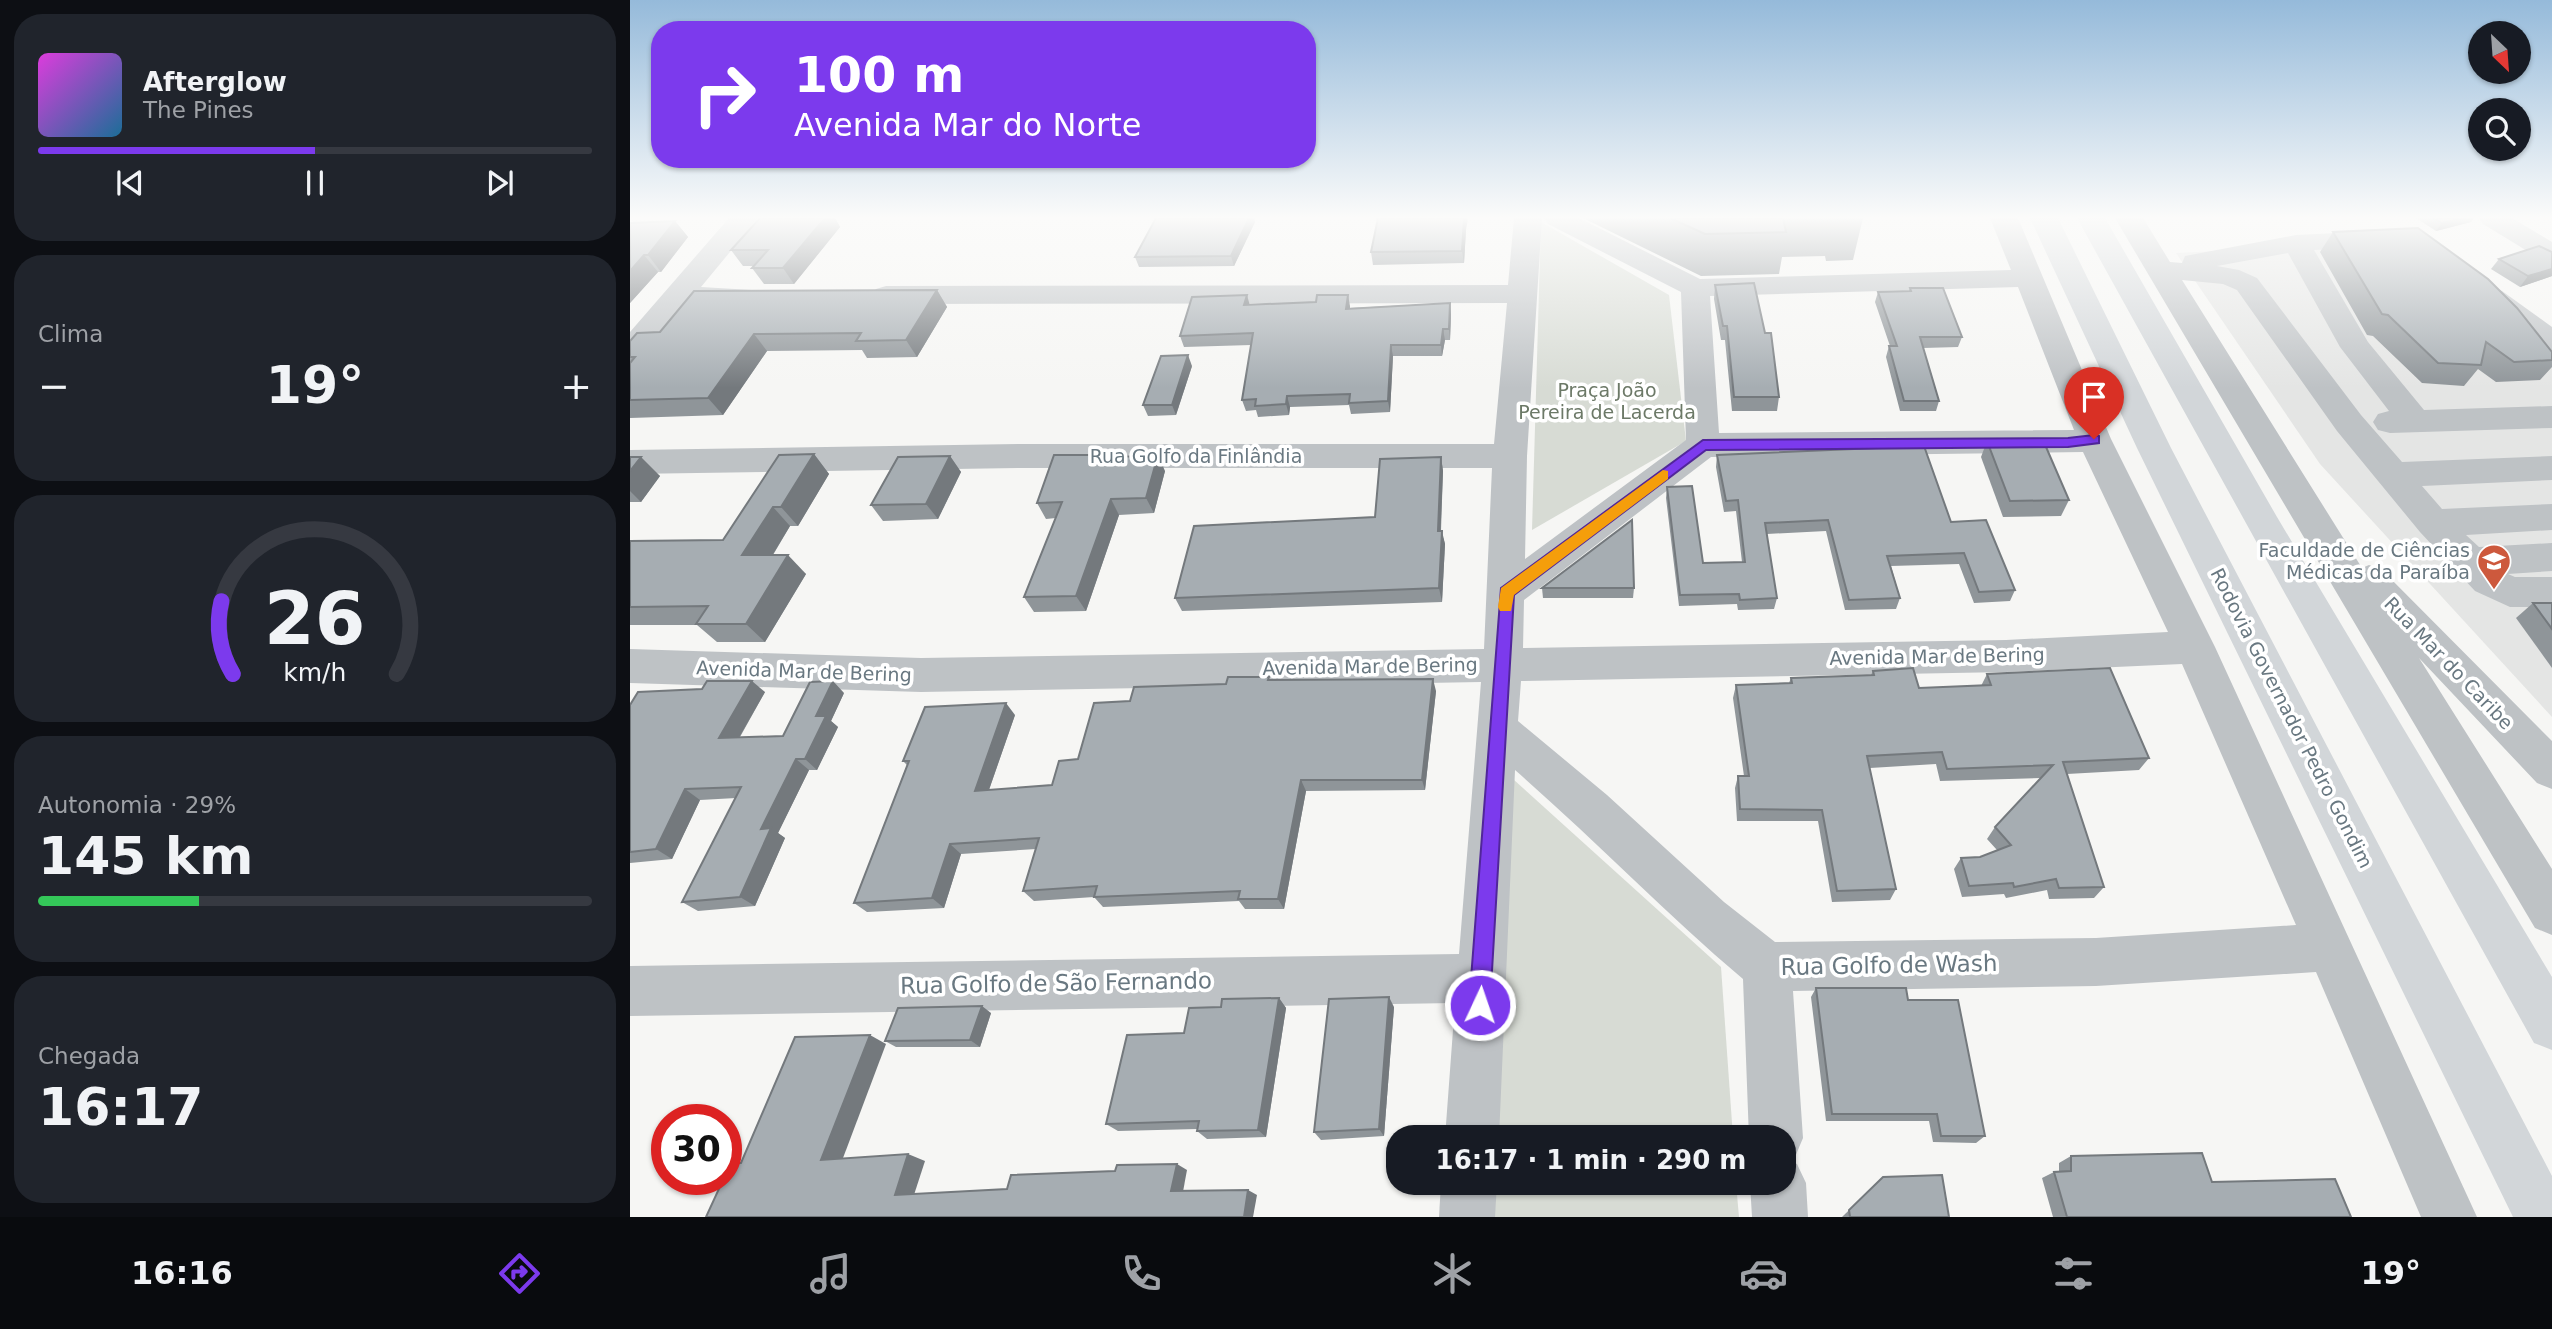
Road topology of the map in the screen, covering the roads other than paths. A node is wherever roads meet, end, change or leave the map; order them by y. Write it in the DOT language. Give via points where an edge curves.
graph roads {
  1 [pos="697,275"];
  2 [pos="1523,275"];
  3 [pos="1669,275"];
  4 [pos="2029,275"];
  5 [pos="2071,275"];
  6 [pos="2123,275"];
  7 [pos="2165,275"];
  8 [pos="2220,275"];
  9 [pos="2314,275"];
  10 [pos="2030,278"];
  11 [pos="2465,278"];
  12 [pos="1695,288"];
  13 [pos="1521,294"];
  14 [pos="856,295"];
  15 [pos="679,296"];
  16 [pos="774,296"];
  17 [pos="2552,342"];
  18 [pos="630,352"];
  19 [pos="2552,417"];
  20 [pos="2415,421"];
  21 [pos="2349,423"];
  22 [pos="2094,439"];
  23 [pos="1703,445"];
  24 [pos="1510,456"];
  25 [pos="630,462"];
  26 [pos="2552,468"];
  27 [pos="2393,475"];
  28 [pos="2552,517"];
  29 [pos="2433,523"];
  30 [pos="2317,525"];
  31 [pos="2552,558"];
  32 [pos="2470,562"];
  33 [pos="2552,592"];
  34 [pos="1506,593"];
  35 [pos="2194,647"];
  36 [pos="1503,664"];
  37 [pos="630,666"];
  38 [pos="1496,728"];
  39 [pos="2552,770"];
  40 [pos="2552,912"];
  41 [pos="2329,947"];
  42 [pos="1767,967"];
  43 [pos="1481,978"];
  44 [pos="630,991"];
  45 [pos="2552,1026"];
  46 [pos="1473,1125"];
  47 [pos="1775,1125"];
  48 [pos="1468,1195"];
  49 [pos="1779,1195"];
  50 [pos="1467,1217"];
  51 [pos="1780,1217"];
  52 [pos="2449,1217"];
  53 [pos="2543,1217"];
  1 -- 15 [label="street"];
  2 -- 13 [label="street"];
  3 -- 12 [label="street"];
  4 -- 10 [label="street"];
  5 -- 53 [label="highway, Rodovia Governador Pedro Gondim"];
  6 -- 45 [label="highway"];
  7 -- 30 [label="street"];
  8 -- 21 [label="street" via="2247,284"];
  9 -- 20 [label="street" via="2355,347"];
  10 -- 12 [label="street"];
  10 -- 22 [label="street"];
  11 -- 17 [label="street"];
  12 -- 23 [label="street"];
  13 -- 14 [label="street"];
  13 -- 24 [label="street"];
  15 -- 16 [label="street"];
  15 -- 18 [label="street"];
  19 -- 20 [label="street"];
  20 -- 21 [label="street"];
  21 -- 27 [label="street"];
  22 -- 23 [label="street"];
  22 -- 35 [label="street"];
  23 -- 34 [label="street"];
  24 -- 25 [label="street, Rua Golfo da Finlândia"];
  24 -- 34 [label="street"];
  26 -- 27 [label="street"];
  27 -- 29 [label="street"];
  28 -- 29 [label="street"];
  29 -- 32 [label="street"];
  30 -- 39 [label="street, Rua Mar do Caribe"];
  30 -- 40 [label="street"];
  31 -- 32 [label="street"];
  32 -- 33 [label="street" via="2488,580 2510,592"];
  34 -- 36 [label="street"];
  35 -- 36 [label="street, Avenida Mar de Bering" via="2006,656"];
  35 -- 41 [label="street"];
  36 -- 37 [label="street, Avenida Mar de Bering" via="921,675"];
  36 -- 38 [label="street"];
  38 -- 42 [label="street, Rua Golfo de Wash"];
  38 -- 43 [label="street"];
  41 -- 42 [label="street, Rua Golfo de Wash" via="2095,962"];
  41 -- 52 [label="street"];
  42 -- 47 [label="street"];
  43 -- 44 [label="street, Rua Golfo de São Fernando"];
  43 -- 46 [label="street"];
  48 -- 50 [label="street"];
  49 -- 51 [label="street"];
}
